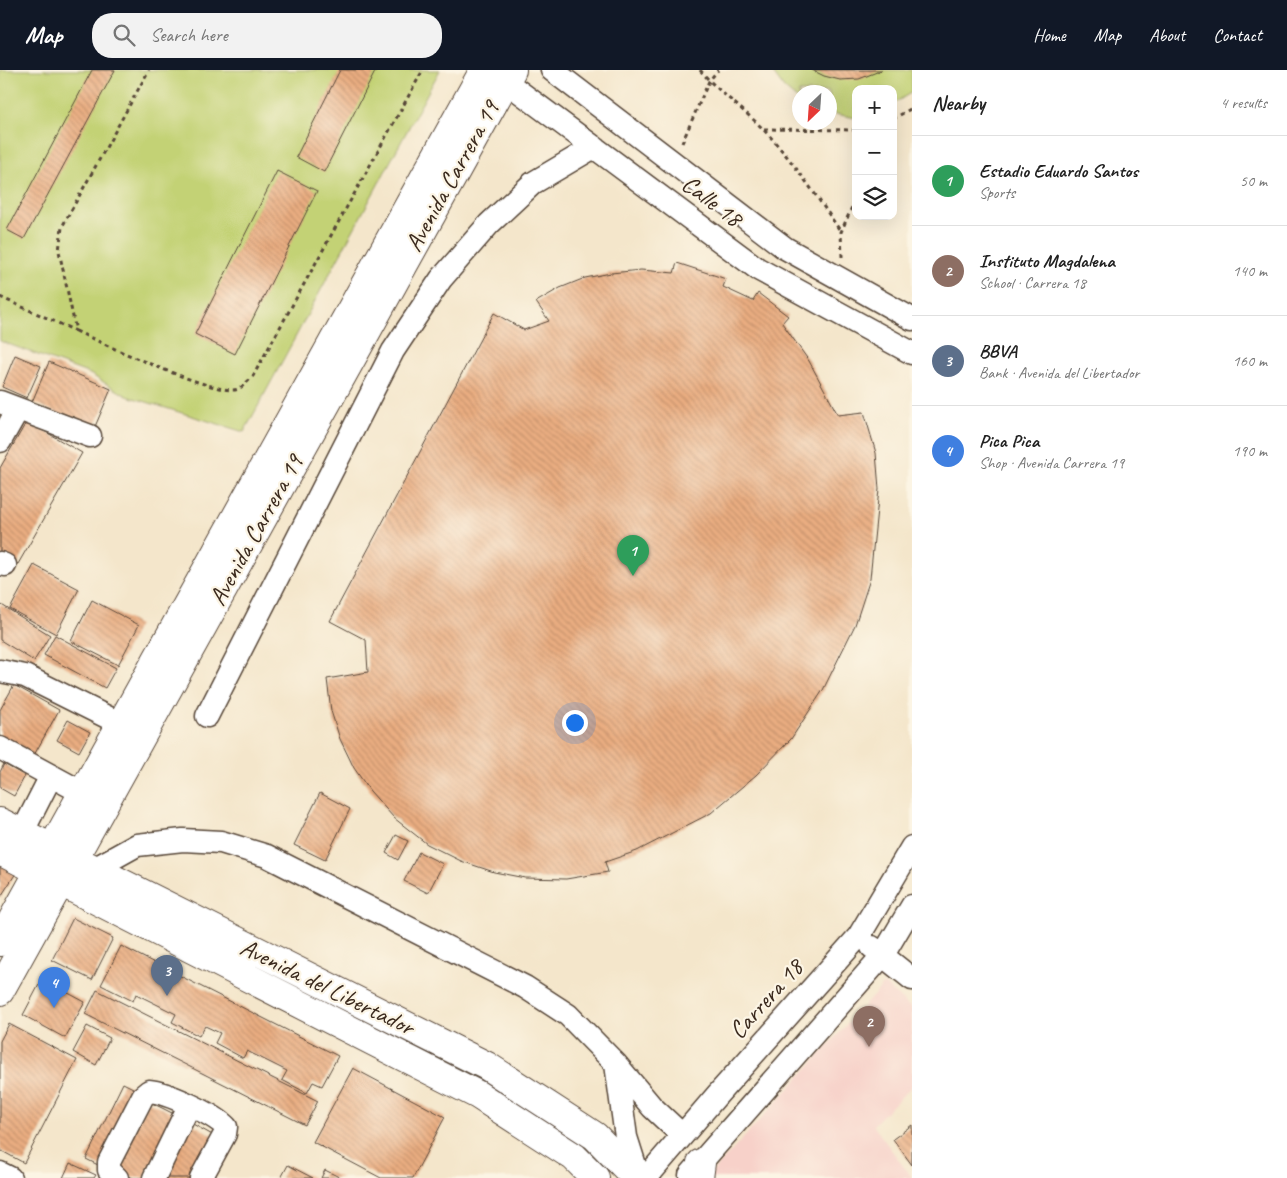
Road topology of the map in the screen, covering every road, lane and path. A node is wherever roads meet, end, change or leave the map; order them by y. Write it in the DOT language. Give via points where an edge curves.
graph roads {
  1 [pos="149,70"];
  2 [pos="423,70"];
  3 [pos="552,70"];
  4 [pos="700,70"];
  5 [pos="718,70"];
  6 [pos="499,73"];
  7 [pos="709,81"];
  8 [pos="912,108"];
  9 [pos="897,117"];
  10 [pos="763,129"];
  11 [pos="852,130"];
  12 [pos="594,147"];
  13 [pos="674,162"];
  14 [pos="852,207"];
  15 [pos="841,232"];
  16 [pos="842,280"];
  17 [pos="0,297"];
  18 [pos="912,319"];
  19 [pos="76,332"];
  20 [pos="912,353"];
  21 [pos="9,405"];
  22 [pos="90,436"];
  23 [pos="0,442"];
  24 [pos="0,671"];
  25 [pos="207,716"];
  26 [pos="121,724"];
  27 [pos="0,748"];
  28 [pos="51,776"];
  29 [pos="83,793"];
  30 [pos="11,828"];
  31 [pos="912,847"];
  32 [pos="0,851"];
  33 [pos="63,867"];
  34 [pos="912,906"];
  35 [pos="859,936"];
  36 [pos="0,942"];
  37 [pos="882,955"];
  38 [pos="912,979"];
  39 [pos="0,991"];
  40 [pos="616,1064"];
  41 [pos="189,1106"];
  42 [pos="682,1136"];
  43 [pos="0,1173"];
  44 [pos="696,1173"];
  45 [pos="10,1178"];
  46 [pos="117,1178"];
  47 [pos="154,1178"];
  48 [pos="201,1178"];
  49 [pos="595,1178"];
  50 [pos="638,1178"];
  51 [pos="646,1178"];
  1 -- 19 [label="path" via="62,227 59,251"];
  2 -- 19 [label="path" via="253,376 238,389 226,390 176,374"];
  3 -- 13 [label="street, Calle 18"];
  4 -- 7 [label="path"];
  5 -- 7 [label="path"];
  6 -- 12 [label="street, Calle 18"];
  6 -- 26 [label="main road, Avenida Carrera 19"];
  6 -- 33 [label="main road, Avenida Carrera 19"];
  7 -- 10 [label="path"];
  7 -- 13 [label="path"];
  8 -- 9 [label="path"];
  10 -- 11 [label="path"];
  10 -- 15 [label="path" via="793,163"];
  12 -- 20 [label="street, Calle 18" via="758,270"];
  12 -- 25 [label="street" via="533,183 489,224 440,279 393,351"];
  13 -- 16 [label="street, Calle 18" via="785,248"];
  14 -- 15 [label="path"];
  15 -- 16 [label="path"];
  16 -- 18 [label="street, Calle 18"];
  17 -- 19 [label="path"];
  21 -- 22 [label="street"];
  21 -- 23 [label="street"];
  24 -- 26 [label="street" via="25,676"];
  26 -- 29 [label="main road, Avenida Carrera 19"];
  27 -- 28 [label="street"];
  28 -- 29 [label="street"];
  28 -- 30 [label="street"];
  29 -- 33 [label="main road, Avenida Carrera 19"];
  30 -- 33 [label="main road, Avenida del Libertador"];
  31 -- 35 [label="street, Carrera 18"];
  32 -- 33 [label="main road, Avenida del Libertador"];
  33 -- 36 [label="main road, Avenida Carrera 19"];
  33 -- 39 [label="main road, Avenida Carrera 19"];
  33 -- 40 [label="street" via="137,845 183,840 221,842 267,856 525,987 568,1015"];
  33 -- 49 [label="main road, Avenida del Libertador" via="478,1095 574,1157"];
  33 -- 50 [label="main road, Avenida del Libertador" via="486,1066 595,1136"];
  34 -- 37 [label="street"];
  35 -- 37 [label="street"];
  35 -- 42 [label="street, Carrera 18"];
  37 -- 38 [label="street"];
  37 -- 44 [label="street"];
  40 -- 42 [label="street" via="652,1107"];
  40 -- 50 [label="street" via="626,1137"];
  41 -- 46 [label="street" via="157,1091 149,1090 143,1096 109,1162 109,1170"];
  41 -- 47 [label="street"];
  41 -- 48 [label="street" via="226,1127"];
  42 -- 51 [label="street, Carrera 18"];
  43 -- 45 [label="street"];
}
